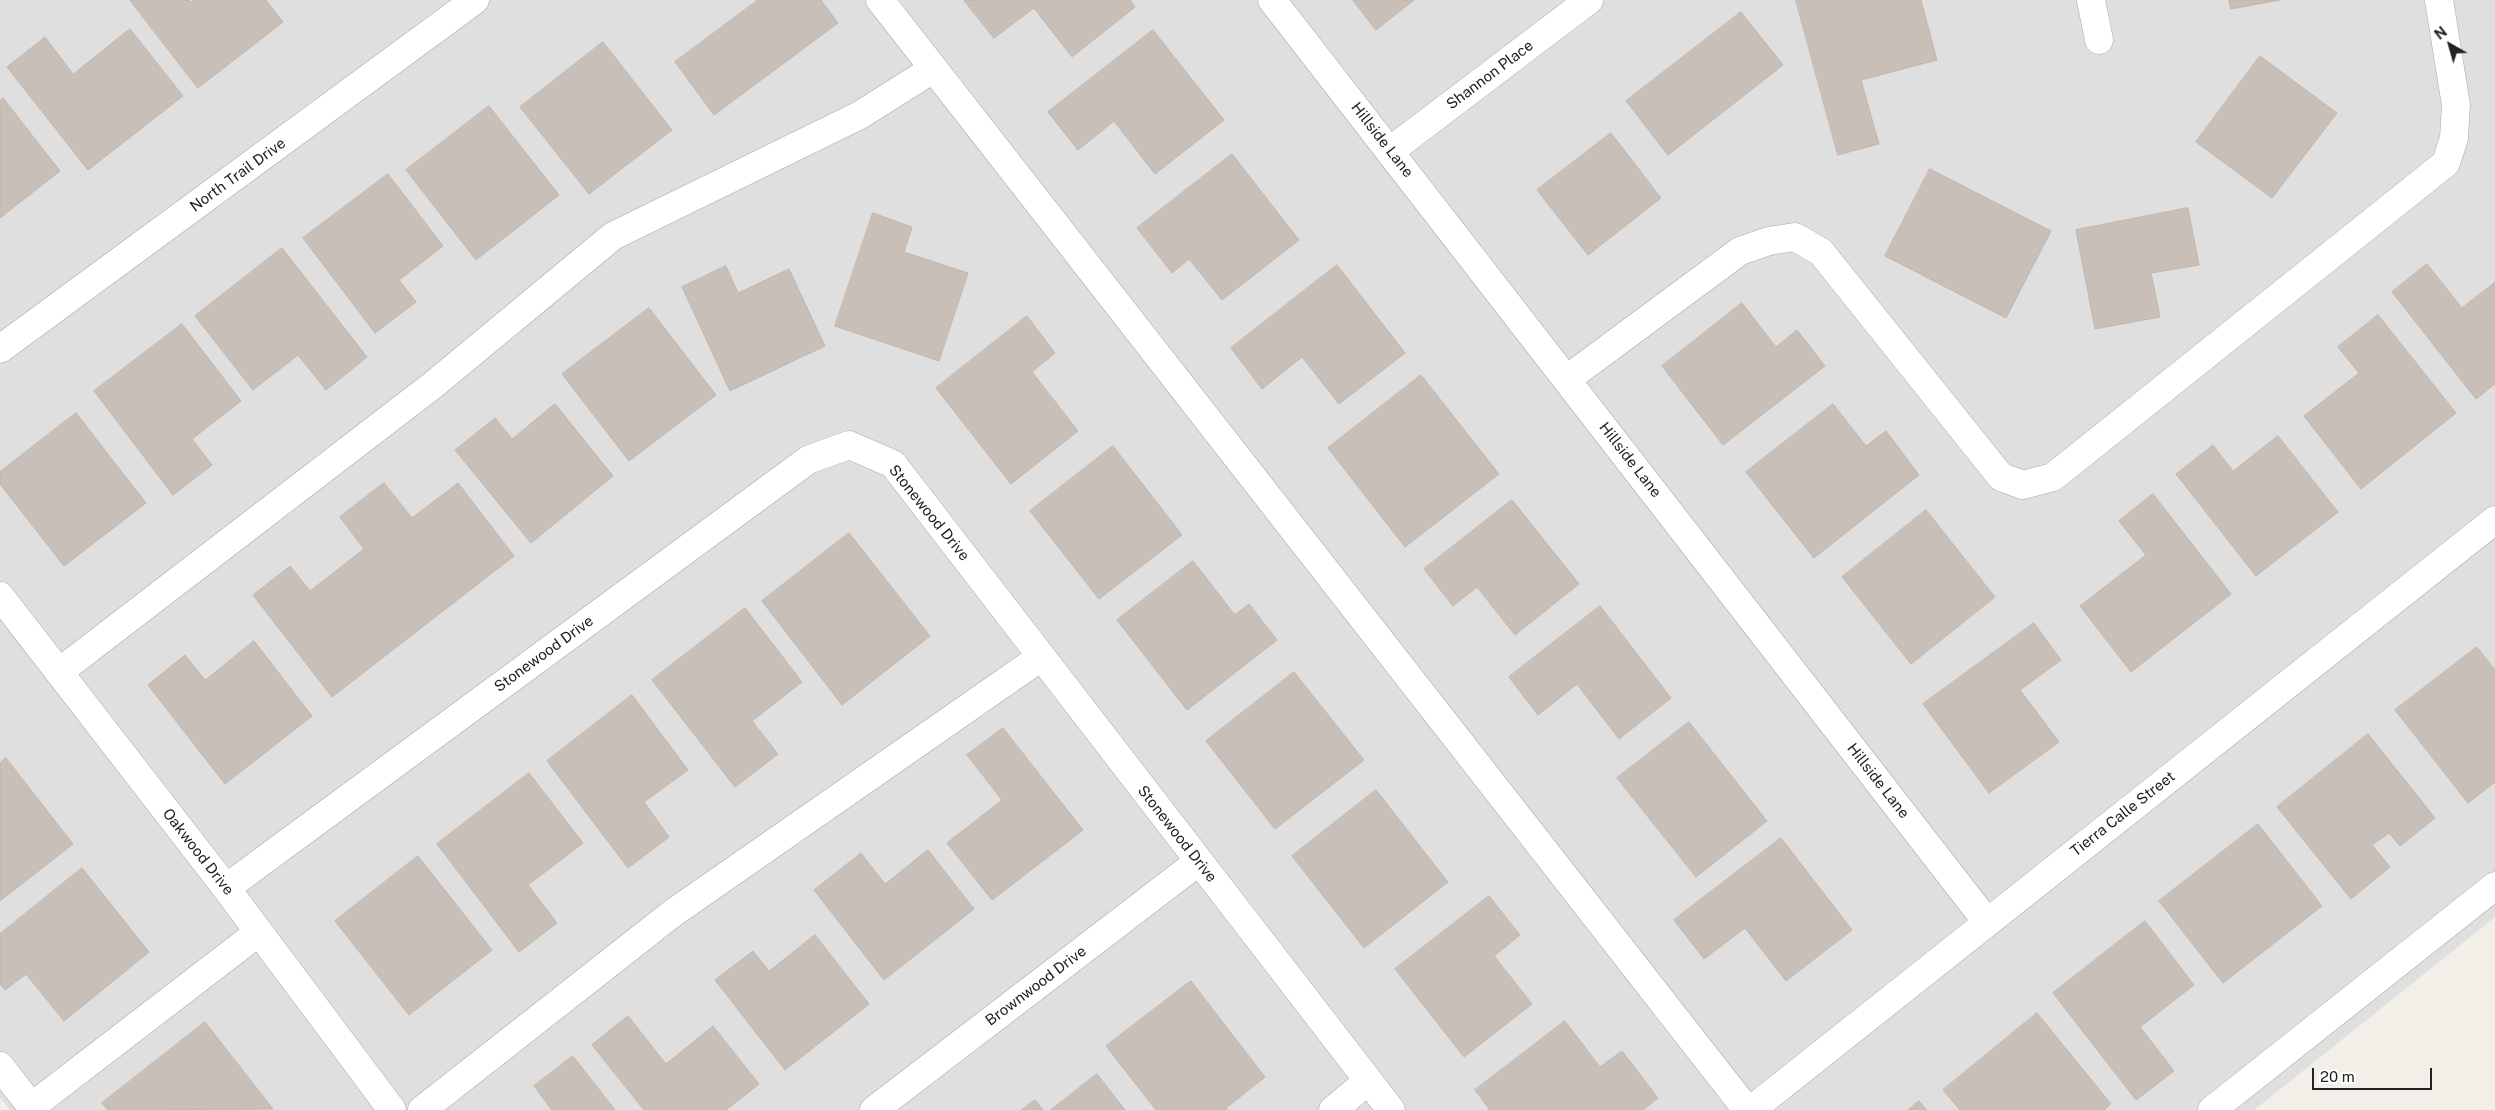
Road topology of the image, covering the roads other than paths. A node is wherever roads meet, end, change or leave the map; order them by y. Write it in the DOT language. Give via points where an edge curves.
graph roads {
  1 [pos="475,0"];
  2 [pos="880,0"];
  3 [pos="1272,0"];
  4 [pos="1589,0"];
  5 [pos="2091,0"];
  6 [pos="2439,0"];
  7 [pos="2099,40"];
  8 [pos="933,69"];
  9 [pos="1390,150"];
  10 [pos="0,349"];
  11 [pos="1567,379"];
  12 [pos="2495,520"];
  13 [pos="0,596"];
  14 [pos="1041,657"];
  15 [pos="59,672"];
  16 [pos="1198,862"];
  17 [pos="2495,886"];
  18 [pos="226,888"];
  19 [pos="1987,922"];
  20 [pos="259,932"];
  21 [pos="0,1066"];
  22 [pos="1368,1081"];
  23 [pos="32,1108"];
  24 [pos="392,1110"];
  25 [pos="422,1110"];
  26 [pos="874,1110"];
  27 [pos="1333,1110"];
  28 [pos="1391,1110"];
  29 [pos="1747,1110"];
  30 [pos="1751,1110"];
  31 [pos="2212,1110"];
  1 -- 10 [label="street, North Trail Drive"];
  2 -- 8 [label="street"];
  3 -- 9 [label="street, Hillside Lane"];
  4 -- 9 [label="street, Shannon Place"];
  5 -- 7 [label="street"];
  6 -- 11 [label="street" via="2456,105 2454,138 2446,163 2052,477 2023,485 2001,477 1821,252 1795,238 1769,241 1740,251"];
  8 -- 15 [label="street" via="860,115 613,236 433,386"];
  8 -- 29 [label="street"];
  9 -- 11 [label="street, Hillside Lane"];
  11 -- 19 [label="street, Hillside Lane"];
  12 -- 19 [label="street, Tierra Calle Street"];
  13 -- 15 [label="street, Oakwood Drive"];
  14 -- 16 [label="street, Stonewood Drive"];
  14 -- 18 [label="street, Stonewood Drive" via="893,464 849,445 808,460"];
  14 -- 25 [label="street" via="673,914"];
  15 -- 18 [label="street, Oakwood Drive"];
  16 -- 22 [label="street, Stonewood Drive"];
  16 -- 26 [label="street, Brownwood Drive"];
  17 -- 31 [label="street"];
  18 -- 20 [label="street, Oakwood Drive"];
  19 -- 30 [label="street, Tierra Calle Street"];
  20 -- 23 [label="street"];
  20 -- 24 [label="street, Oakwood Drive"];
  21 -- 23 [label="street"];
  22 -- 27 [label="street"];
  22 -- 28 [label="street, Stonewood Drive"];
}
